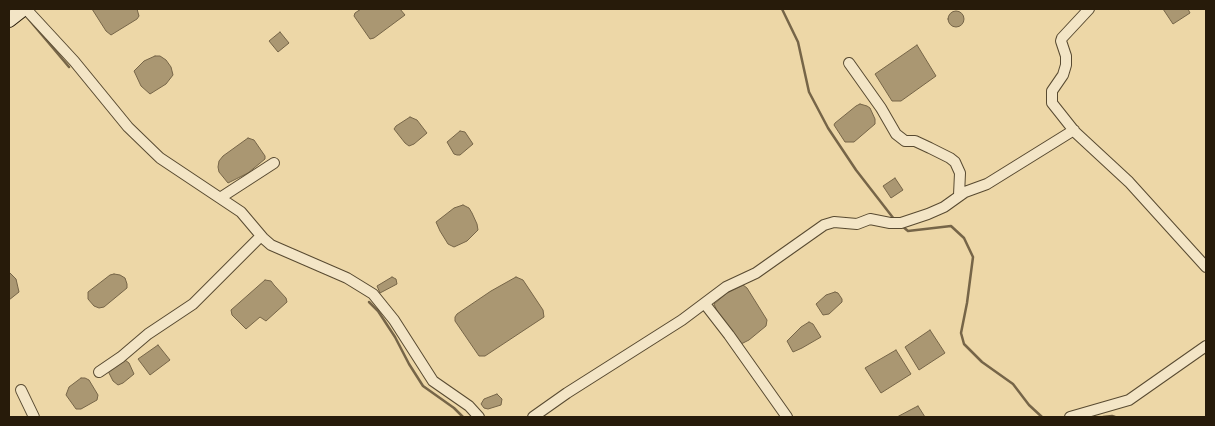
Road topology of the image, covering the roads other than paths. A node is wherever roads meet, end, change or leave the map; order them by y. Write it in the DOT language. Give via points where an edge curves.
graph roads {
  1 [pos="1089,9"];
  2 [pos="19,12"];
  3 [pos="848,64"];
  4 [pos="1074,130"];
  5 [pos="274,163"];
  6 [pos="959,195"];
  7 [pos="220,198"];
  8 [pos="262,236"];
  9 [pos="1206,267"];
  10 [pos="705,304"];
  11 [pos="1206,346"];
  12 [pos="99,372"];
  13 [pos="21,390"];
  14 [pos="34,417"];
  15 [pos="478,417"];
  16 [pos="533,417"];
  17 [pos="787,417"];
  18 [pos="1070,417"];
  1 -- 4 [label="street" via="1062,38 1066,66 1051,96 1052,103"];
  2 -- 7 [label="street" via="74,61 128,127 160,158"];
  3 -- 6 [label="street" via="896,134 955,162 960,173"];
  4 -- 6 [label="street" via="987,184"];
  4 -- 9 [label="street" via="1129,182"];
  5 -- 7 [label="street"];
  6 -- 10 [label="street" via="944,207 901,223 870,219 857,224 834,222 824,225 756,273 726,287"];
  7 -- 8 [label="street" via="241,212"];
  8 -- 12 [label="street" via="193,304"];
  8 -- 15 [label="street" via="271,245 347,278 373,294 394,320 433,381 469,406"];
  10 -- 16 [label="street"];
  10 -- 17 [label="street"];
  11 -- 18 [label="street" via="1129,400"];
  13 -- 14 [label="street"];
}
